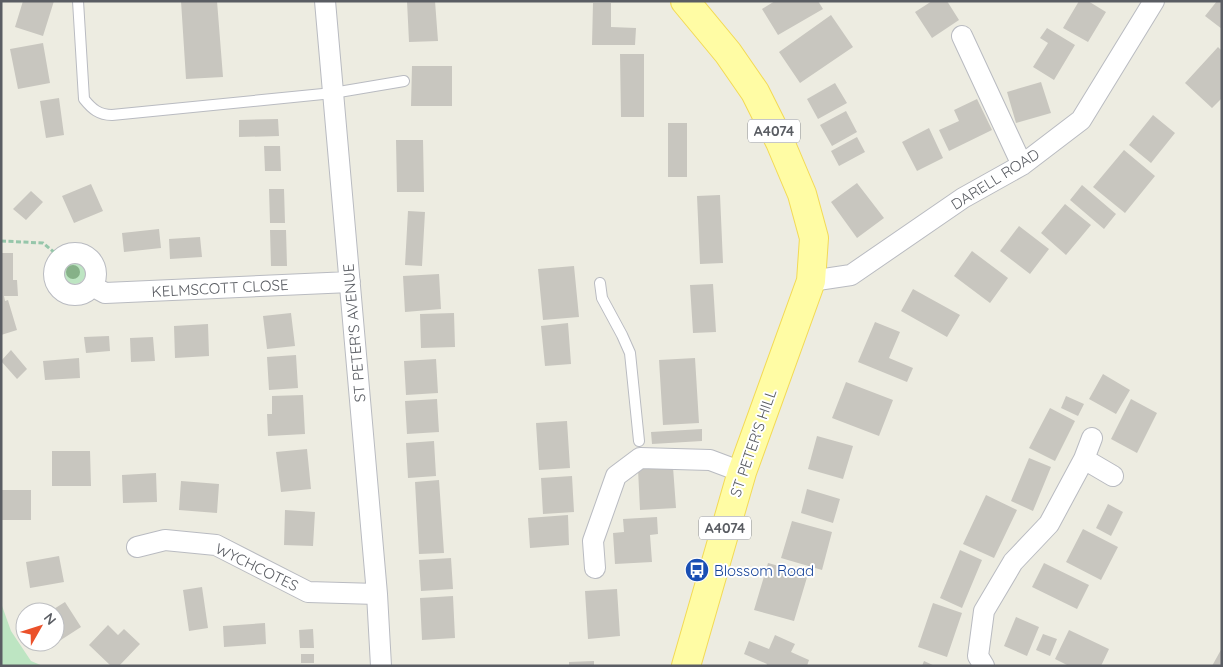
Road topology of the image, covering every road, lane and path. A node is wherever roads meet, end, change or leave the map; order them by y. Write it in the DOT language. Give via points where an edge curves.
graph roads {
  1 [pos="78,1"];
  2 [pos="325,1"];
  3 [pos="685,1"];
  4 [pos="1154,1"];
  5 [pos="962,36"];
  6 [pos="404,81"];
  7 [pos="333,93"];
  8 [pos="1022,165"];
  9 [pos="1,241"];
  10 [pos="61,258"];
  11 [pos="811,281"];
  12 [pos="350,282"];
  13 [pos="600,282"];
  14 [pos="92,286"];
  15 [pos="1092,438"];
  16 [pos="640,450"];
  17 [pos="1084,459"];
  18 [pos="742,472"];
  19 [pos="1113,476"];
  20 [pos="138,546"];
  21 [pos="595,568"];
  22 [pos="377,594"];
  23 [pos="381,666"];
  24 [pos="686,666"];
  25 [pos="984,666"];
  1 -- 7 [label="lane" via="84,99 102,115"];
  2 -- 7 [label="street, ST PETER'S AVENUE"];
  3 -- 11 [label="main road, A4074" via="755,92 780,142 802,194 814,238"];
  4 -- 8 [label="street, DARELL ROAD" via="1081,120"];
  5 -- 8 [label="street"];
  6 -- 7 [label="lane"];
  7 -- 12 [label="street, ST PETER'S AVENUE"];
  8 -- 11 [label="street, DARELL ROAD" via="963,198 851,275"];
  9 -- 10 [label="path" via="43,243"];
  10 -- 14 [label="street" via="74,253 87,256 95,266"];
  10 -- 14 [label="street" via="55,277 62,289 81,294"];
  11 -- 18 [label="main road, ST PETER'S HILL / A4074"];
  12 -- 14 [label="street, KELMSCOTT CLOSE" via="105,293"];
  12 -- 22 [label="street, ST PETER'S AVENUE"];
  13 -- 16 [label="lane" via="602,298 630,353"];
  15 -- 17 [label="street"];
  16 -- 18 [label="street" via="710,460"];
  16 -- 21 [label="street" via="616,476 592,541"];
  17 -- 19 [label="street"];
  17 -- 25 [label="street" via="1050,524 1013,562 984,611 978,656"];
  18 -- 24 [label="main road, ST PETER'S HILL / A4074"];
  20 -- 22 [label="street, WYCHCOTES" via="165,540 216,545 308,592"];
  22 -- 23 [label="street, ST PETER'S AVENUE"];
}
